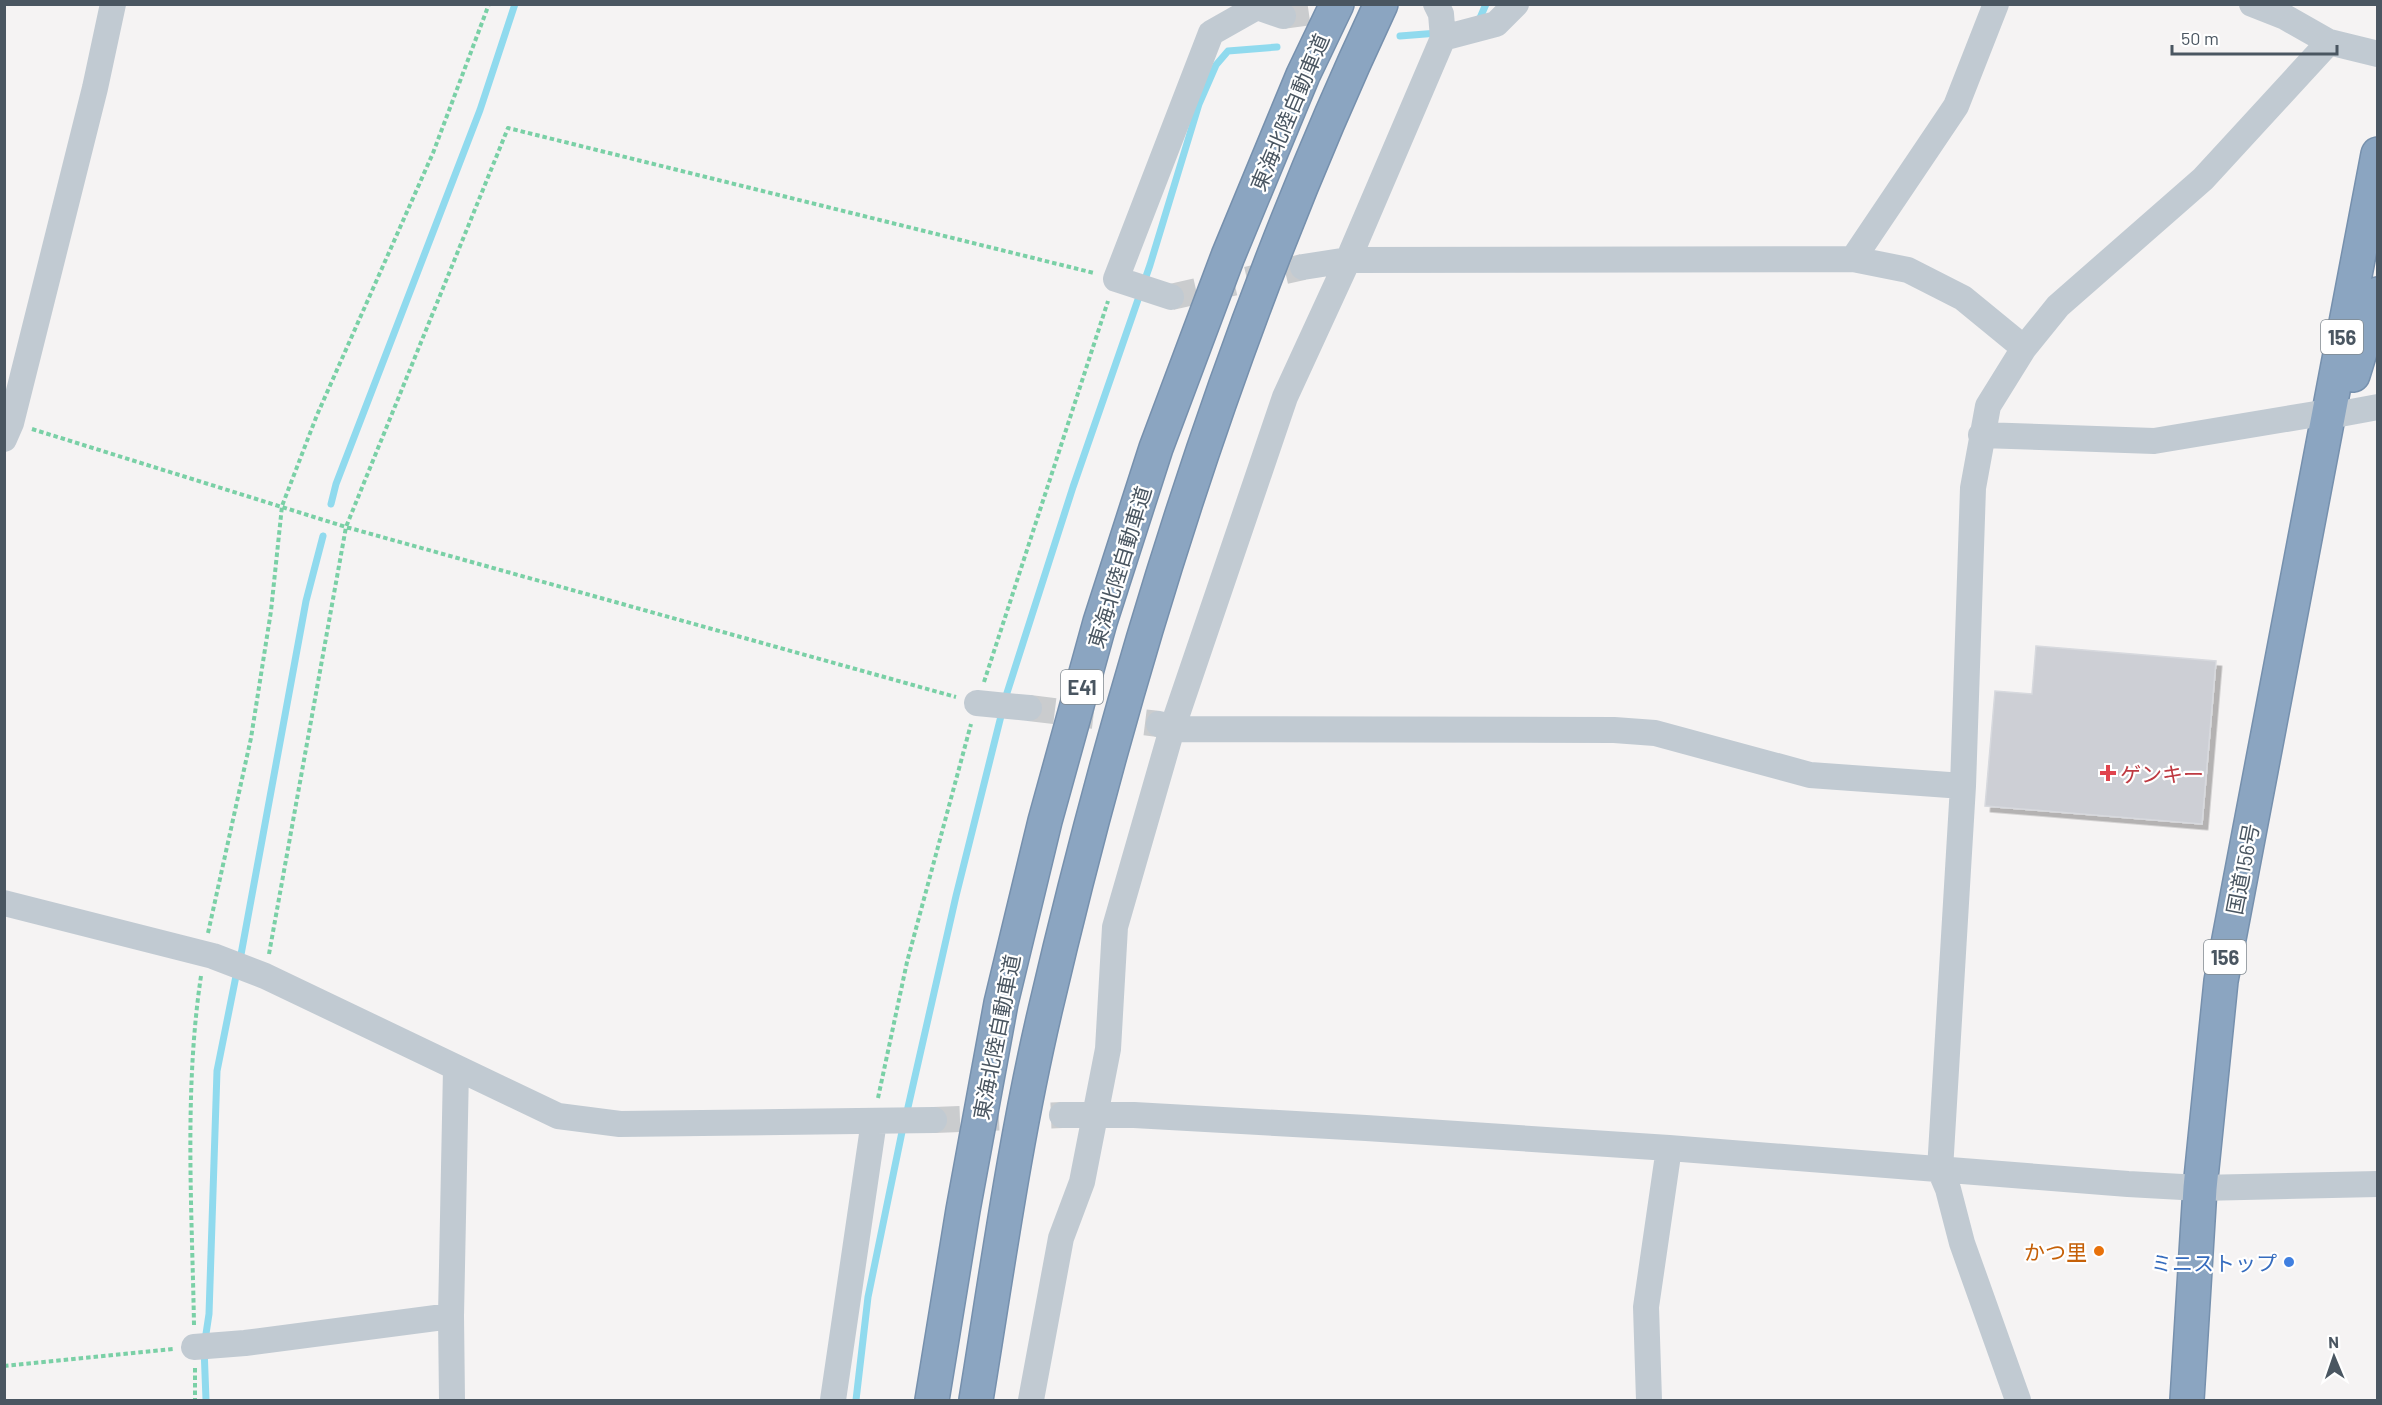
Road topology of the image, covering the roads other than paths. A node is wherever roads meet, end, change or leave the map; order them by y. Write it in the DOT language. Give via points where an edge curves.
graph roads {
  1 [pos="113,4"];
  2 [pos="1332,4"];
  3 [pos="1337,4"];
  4 [pos="1382,4"];
  5 [pos="1395,4"];
  6 [pos="1516,4"];
  7 [pos="1996,4"];
  8 [pos="2252,4"];
  9 [pos="1257,6"];
  10 [pos="1283,16"];
  11 [pos="1441,24"];
  12 [pos="2329,42"];
  13 [pos="2378,54"];
  14 [pos="1303,75"];
  15 [pos="2378,154"];
  16 [pos="1853,259"];
  17 [pos="1348,260"];
  18 [pos="1288,263"];
  19 [pos="2378,294"];
  20 [pos="1164,295"];
  21 [pos="2024,348"];
  22 [pos="2378,407"];
  23 [pos="2334,413"];
  24 [pos="7,428"];
  25 [pos="1982,435"];
  26 [pos="983,704"];
  27 [pos="1024,708"];
  28 [pos="1165,727"];
  29 [pos="1963,786"];
  30 [pos="4,903"];
  31 [pos="456,1069"];
  32 [pos="1095,1114"];
  33 [pos="1062,1115"];
  34 [pos="931,1120"];
  35 [pos="878,1121"];
  36 [pos="1669,1148"];
  37 [pos="1940,1170"];
  38 [pos="2378,1184"];
  39 [pos="2200,1188"];
  40 [pos="451,1316"];
  41 [pos="203,1346"];
  42 [pos="452,1401"];
  43 [pos="833,1401"];
  44 [pos="932,1401"];
  45 [pos="975,1401"];
  46 [pos="1031,1401"];
  47 [pos="1649,1401"];
  48 [pos="2018,1401"];
  49 [pos="2187,1401"];
  1 -- 24 [label="street"];
  2 -- 14 [label="highway"];
  3 -- 14 [label="highway, 東海北陸自動車道 / E41"];
  4 -- 18 [label="highway, 東海北陸自動車道 / E41" via="1345,82"];
  5 -- 18 [label="highway" via="1315,178"];
  6 -- 11 [label="street" via="1496,24"];
  7 -- 16 [label="street" via="1956,106"];
  8 -- 12 [label="street" via="2285,16"];
  9 -- 10 [label="street"];
  9 -- 20 [label="street" via="1211,33 1122,281"];
  11 -- 17 [label="street"];
  12 -- 13 [label="street"];
  12 -- 21 [label="street" via="2203,179 2058,306"];
  14 -- 44 [label="highway, 東海北陸自動車道 / E41" via="1228,256 1156,448 1097,633 1045,820 1001,1003"];
  15 -- 23 [label="highway, 国道156号 / 156"];
  16 -- 17 [label="street"];
  16 -- 21 [label="street" via="1908,270 1963,298"];
  17 -- 18 [label="street"];
  17 -- 28 [label="street" via="1285,397"];
  18 -- 45 [label="highway, 東海北陸自動車道 / E41" via="1200,458 1090,831 1044,1014"];
  19 -- 23 [label="highway, 国道156号 / 156" via="2363,345"];
  21 -- 25 [label="street" via="1988,406"];
  22 -- 23 [label="street"];
  23 -- 25 [label="street" via="2154,441"];
  23 -- 39 [label="highway, 国道156号 / 156" via="2308,520 2221,981"];
  25 -- 29 [label="street" via="1973,488"];
  26 -- 27 [label="street"];
  28 -- 29 [label="street" via="1655,733 1810,775"];
  28 -- 32 [label="street" via="1115,927 1108,1049"];
  29 -- 37 [label="street"];
  30 -- 31 [label="street" via="209,954 259,973"];
  31 -- 35 [label="street" via="558,1116 620,1124"];
  31 -- 40 [label="street"];
  32 -- 33 [label="street"];
  32 -- 36 [label="street"];
  32 -- 46 [label="street" via="1082,1182 1060,1238"];
  34 -- 35 [label="street"];
  35 -- 43 [label="street"];
  36 -- 37 [label="street"];
  36 -- 47 [label="street" via="1646,1308"];
  37 -- 39 [label="street"];
  37 -- 48 [label="street"];
  38 -- 39 [label="street"];
  39 -- 49 [label="highway, 国道156号 / 156"];
  40 -- 41 [label="street"];
  40 -- 42 [label="street"];
}
